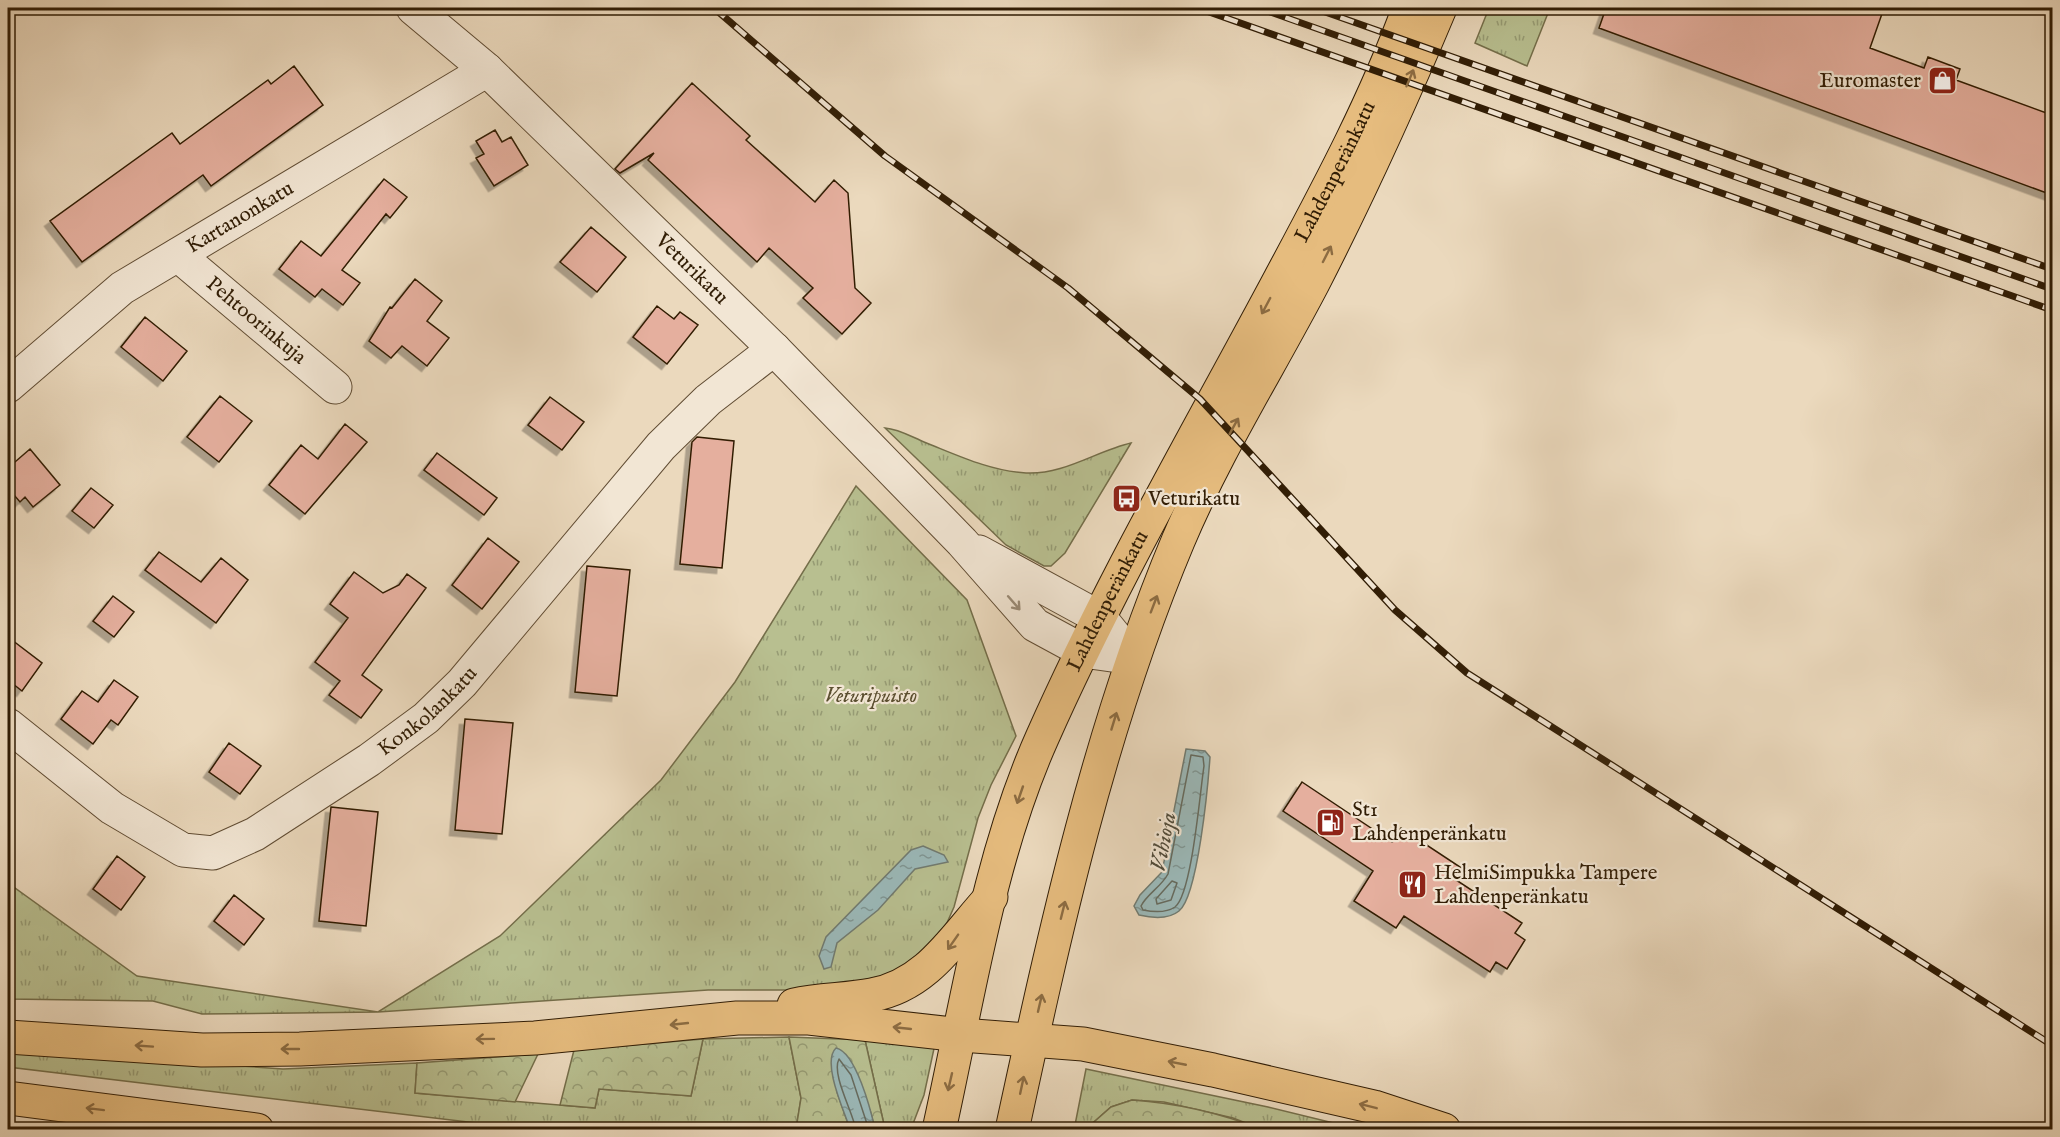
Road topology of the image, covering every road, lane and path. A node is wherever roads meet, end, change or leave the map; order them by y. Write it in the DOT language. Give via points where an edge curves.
graph roads {
  1 [pos="413,8"];
  2 [pos="1409,8"];
  3 [pos="1440,8"];
  4 [pos="487,70"];
  5 [pos="178,255"];
  6 [pos="774,349"];
  7 [pos="8,386"];
  8 [pos="335,387"];
  9 [pos="962,542"];
  10 [pos="1100,618"];
  11 [pos="1083,651"];
  12 [pos="1133,658"];
  13 [pos="8,725"];
  14 [pos="991,897"];
  15 [pos="737,1018"];
  16 [pos="961,1035"];
  17 [pos="8,1037"];
  18 [pos="1032,1040"];
  19 [pos="8,1098"];
  20 [pos="257,1130"];
  21 [pos="939,1130"];
  22 [pos="1012,1130"];
  23 [pos="1444,1130"];
  1 -- 4 [label="street, Veturikatu"];
  2 -- 10 [label="main road, Lahdenperänkatu, one-way" via="1354,139"];
  12 -- 3 [label="main road, Lahdenperänkatu, one-way" via="1210,471 1312,284 1381,146"];
  4 -- 5 [label="street, Kartanonkatu"];
  4 -- 6 [label="street, Veturikatu"];
  5 -- 7 [label="street, Kartanonkatu" via="122,288"];
  5 -- 8 [label="street, Pehtoorinkuja"];
  6 -- 9 [label="street, Veturikatu"];
  6 -- 13 [label="street, Konkolankatu" via="708,400 661,446 462,683 426,718 284,816 230,847 213,853 183,849 112,808"];
  9 -- 10 [label="street, Veturikatu"];
  9 -- 11 [label="street, Veturikatu, one-way" via="1035,625"];
  10 -- 11 [label="main road, Lahdenperänkatu"];
  10 -- 12 [label="street, Veturikatu"];
  11 -- 12 [label="street, Veturikatu"];
  11 -- 14 [label="main road, Lahdenperänkatu, one-way" via="1020,794"];
  18 -- 12 [label="main road, Lahdenperänkatu, one-way" via="1090,799"];
  14 -- 15 [label="main road, one-way" via="945,953 899,988 872,995 809,1001"];
  14 -- 16 [label="main road, Lahdenperänkatu"];
  16 -- 15 [label="main road, one-way" via="809,1018"];
  15 -- 17 [label="main road, one-way" via="535,1038 300,1049 202,1050"];
  16 -- 18 [label="main road"];
  16 -- 21 [label="main road, Lahdenperänkatu, one-way"];
  22 -- 18 [label="main road, Lahdenperänkatu, one-way"];
  23 -- 18 [label="main road, one-way" via="1374,1107 1213,1070 1083,1044"];
  20 -- 19 [label="main road, one-way"];
}
